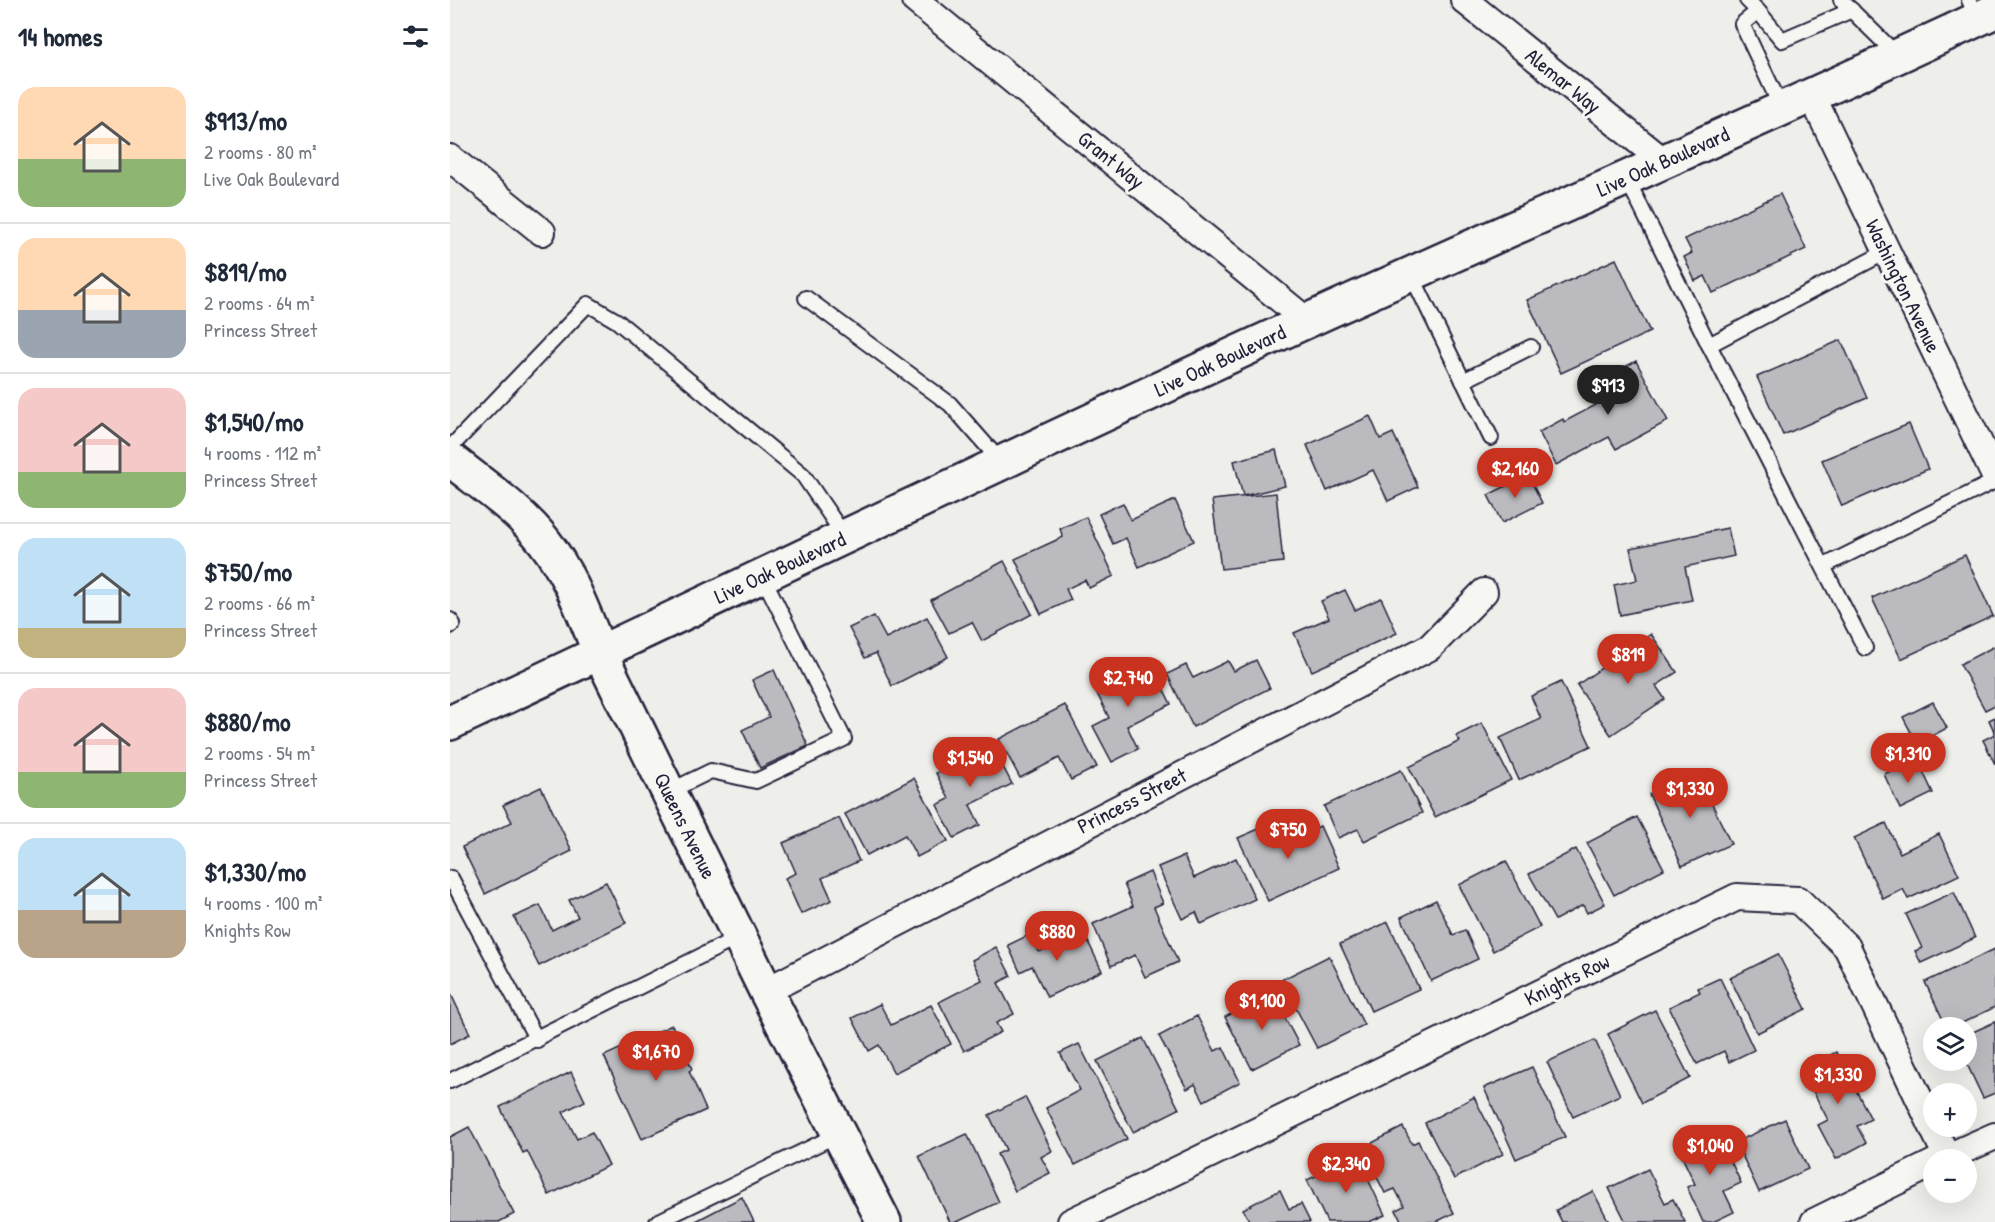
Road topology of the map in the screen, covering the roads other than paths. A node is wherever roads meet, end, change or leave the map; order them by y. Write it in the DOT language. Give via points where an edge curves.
graph roads {
  1 [pos="915,0"];
  2 [pos="1464,0"];
  3 [pos="1747,0"];
  4 [pos="1846,5"];
  5 [pos="1981,10"];
  6 [pos="1758,11"];
  7 [pos="1898,57"];
  8 [pos="1812,96"];
  9 [pos="1782,109"];
  10 [pos="1663,161"];
  11 [pos="452,164"];
  12 [pos="1626,177"];
  13 [pos="542,232"];
  14 [pos="1886,252"];
  15 [pos="1411,274"];
  16 [pos="806,298"];
  17 [pos="1307,321"];
  18 [pos="1709,345"];
  19 [pos="1531,347"];
  20 [pos="1463,381"];
  21 [pos="1491,438"];
  22 [pos="450,448"];
  23 [pos="450,459"];
  24 [pos="1003,463"];
  25 [pos="1995,476"];
  26 [pos="1995,482"];
  27 [pos="845,537"];
  28 [pos="1824,566"];
  29 [pos="763,577"];
  30 [pos="1484,592"];
  31 [pos="450,620"];
  32 [pos="450,626"];
  33 [pos="1865,648"];
  34 [pos="600,653"];
  35 [pos="450,723"];
  36 [pos="668,792"];
  37 [pos="451,878"];
  38 [pos="740,937"];
  39 [pos="766,991"];
  40 [pos="537,1040"];
  41 [pos="450,1082"];
  42 [pos="839,1134"];
  43 [pos="1995,1136"];
  44 [pos="1935,1149"];
  45 [pos="1965,1149"];
  46 [pos="1923,1168"];
  47 [pos="657,1222"];
  48 [pos="884,1222"];
  49 [pos="1071,1222"];
  50 [pos="1814,1222"];
  1 -- 17 [label="street, Grant Way"];
  2 -- 10 [label="street, Alemar Way"];
  3 -- 6 [label="lane"];
  4 -- 6 [label="lane" via="1782,40"];
  4 -- 7 [label="lane"];
  5 -- 7 [label="main road, Live Oak Boulevard"];
  6 -- 9 [label="lane" via="1742,24"];
  7 -- 8 [label="main road, Live Oak Boulevard"];
  8 -- 9 [label="main road, Live Oak Boulevard"];
  8 -- 14 [label="street, Washington Avenue"];
  9 -- 10 [label="main road, Live Oak Boulevard"];
  10 -- 12 [label="main road, Live Oak Boulevard"];
  11 -- 13 [label="street"];
  12 -- 15 [label="main road, Live Oak Boulevard"];
  12 -- 18 [label="lane"];
  14 -- 18 [label="lane"];
  14 -- 25 [label="street, Washington Avenue"];
  15 -- 17 [label="main road, Live Oak Boulevard"];
  15 -- 20 [label="lane"];
  16 -- 24 [label="lane" via="950,404"];
  17 -- 24 [label="main road, Live Oak Boulevard"];
  18 -- 28 [label="lane"];
  19 -- 20 [label="lane"];
  20 -- 21 [label="lane"];
  22 -- 27 [label="lane" via="588,304 617,321 803,475"];
  23 -- 34 [label="main road, Queens Avenue" via="522,517 544,541 579,600"];
  24 -- 27 [label="main road, Live Oak Boulevard"];
  26 -- 28 [label="lane"];
  27 -- 29 [label="main road, Live Oak Boulevard"];
  28 -- 33 [label="lane"];
  29 -- 34 [label="main road, Live Oak Boulevard"];
  29 -- 36 [label="lane" via="844,739 756,781 711,771"];
  30 -- 39 [label="street, Princess Street" via="1431,647"];
  31 -- 32 [label="lane"];
  34 -- 35 [label="main road, Live Oak Boulevard"];
  34 -- 36 [label="main road, Queens Avenue"];
  36 -- 38 [label="main road, Queens Avenue"];
  37 -- 40 [label="lane"];
  38 -- 39 [label="main road, Queens Avenue"];
  38 -- 40 [label="lane"];
  39 -- 42 [label="main road, Queens Avenue"];
  40 -- 41 [label="lane"];
  42 -- 47 [label="lane"];
  42 -- 48 [label="main road, Queens Avenue"];
  43 -- 45 [label="street"];
  44 -- 49 [label="street, Knights Row" via="1847,947 1798,900 1737,897"];
  46 -- 50 [label="street"];
}
